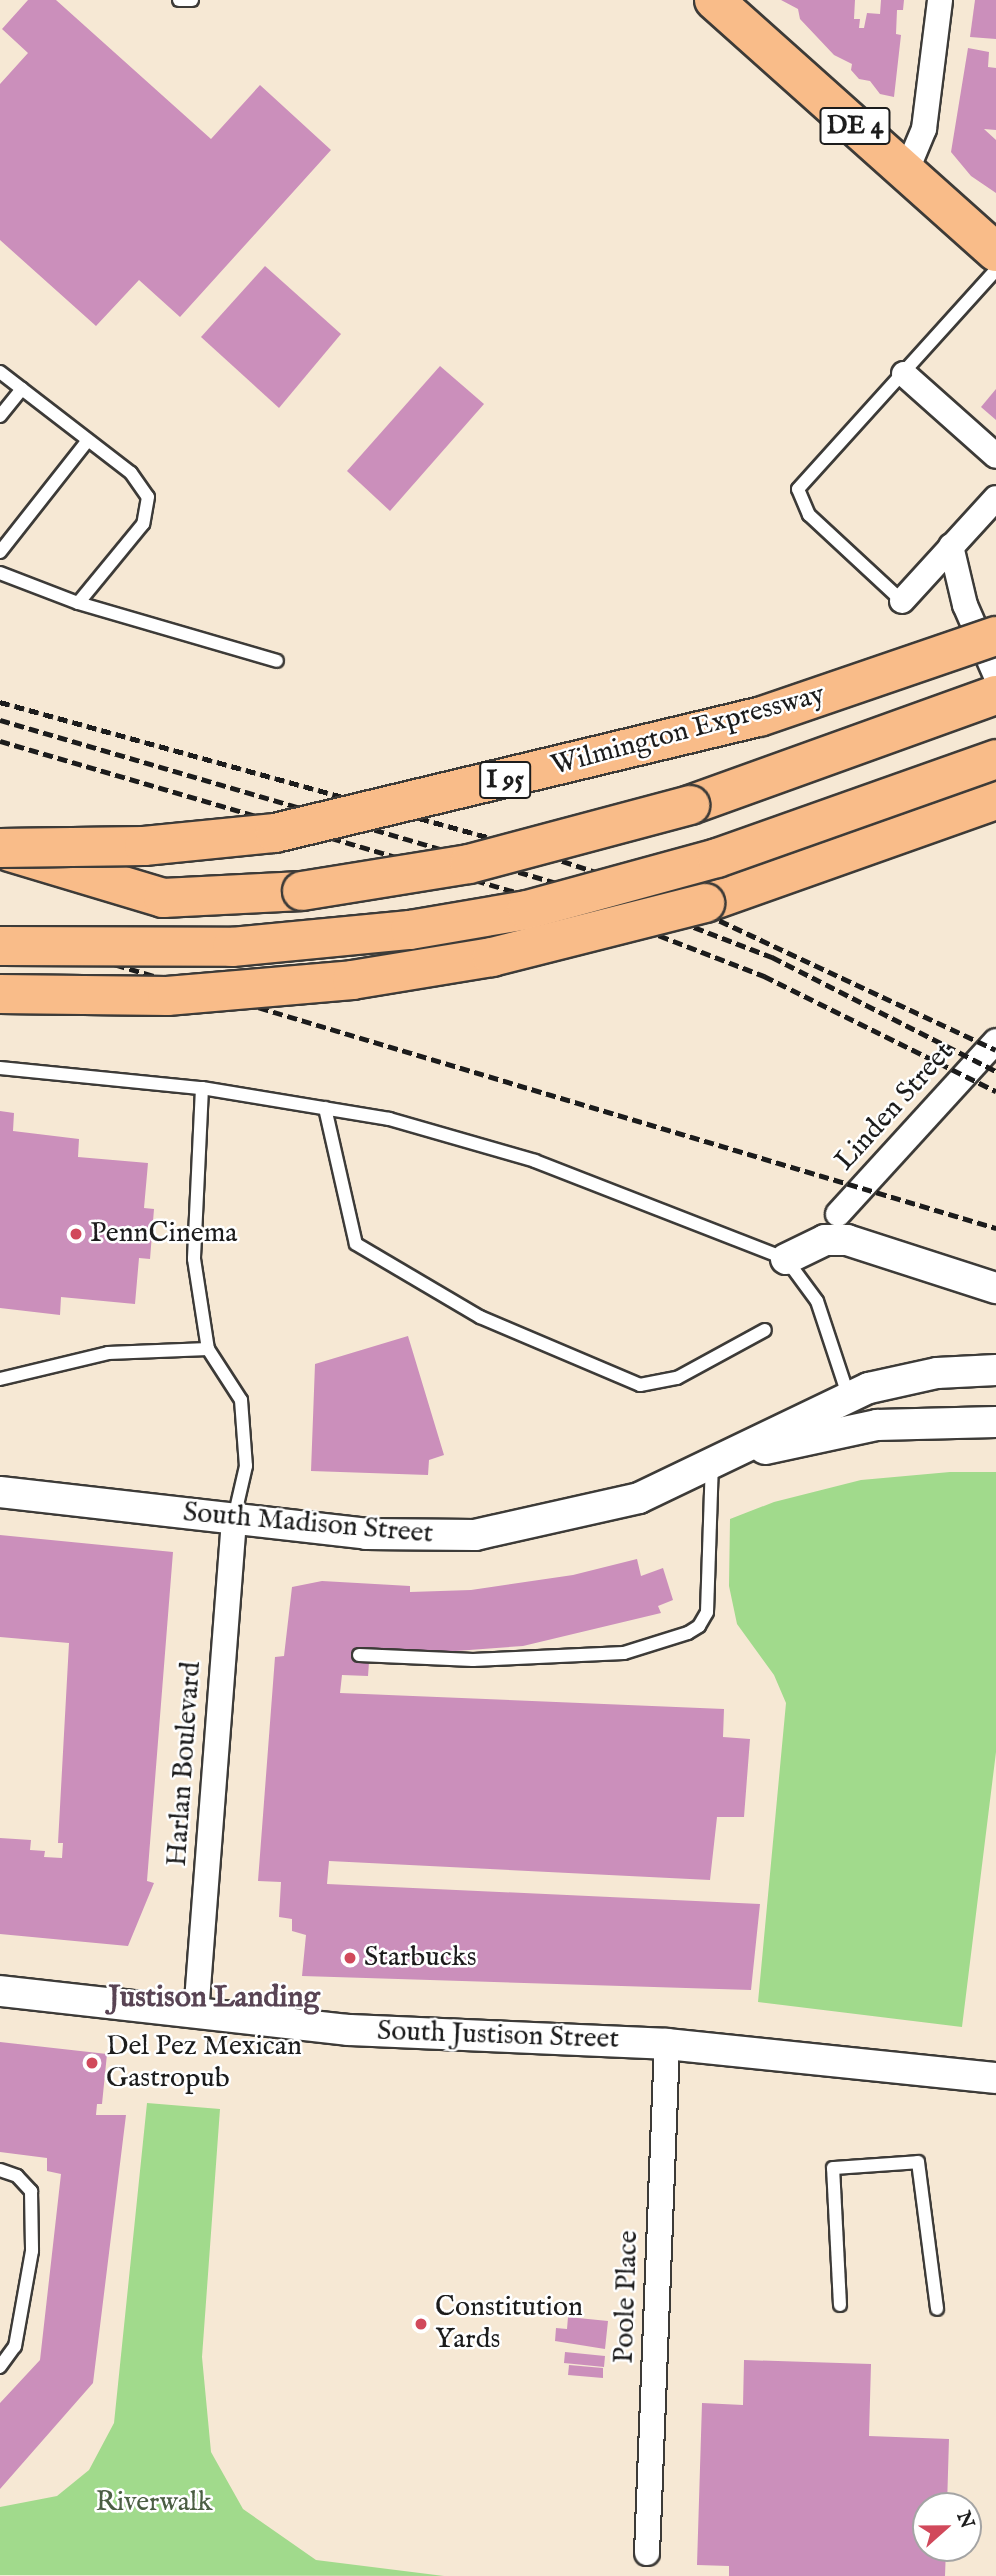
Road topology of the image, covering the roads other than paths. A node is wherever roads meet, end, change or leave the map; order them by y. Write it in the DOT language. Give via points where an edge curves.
graph roads {
  1 [pos="714,0"];
  2 [pos="940,0"];
  3 [pos="906,172"];
  4 [pos="996,252"];
  5 [pos="996,270"];
  6 [pos="0,372"];
  7 [pos="904,374"];
  8 [pos="22,389"];
  9 [pos="0,416"];
  10 [pos="88,440"];
  11 [pos="996,456"];
  12 [pos="996,498"];
  13 [pos="951,546"];
  14 [pos="0,552"];
  15 [pos="0,573"];
  16 [pos="902,601"];
  17 [pos="78,603"];
  18 [pos="996,636"];
  19 [pos="276,661"];
  20 [pos="996,676"];
  21 [pos="996,695"];
  22 [pos="996,759"];
  23 [pos="996,800"];
  24 [pos="0,848"];
  25 [pos="0,946"];
  26 [pos="0,994"];
  27 [pos="996,1041"];
  28 [pos="0,1068"];
  29 [pos="202,1088"];
  30 [pos="324,1108"];
  31 [pos="838,1214"];
  32 [pos="786,1259"];
  33 [pos="996,1289"];
  34 [pos="765,1331"];
  35 [pos="208,1349"];
  36 [pos="996,1370"];
  37 [pos="0,1378"];
  38 [pos="848,1395"];
  39 [pos="996,1422"];
  40 [pos="721,1461"];
  41 [pos="0,1492"];
  42 [pos="234,1520"];
  43 [pos="359,1655"];
  44 [pos="0,1991"];
  45 [pos="196,2014"];
  46 [pos="667,2044"];
  47 [pos="996,2078"];
  48 [pos="0,2170"];
  49 [pos="840,2305"];
  50 [pos="937,2309"];
  51 [pos="0,2367"];
  52 [pos="647,2553"];
  1 -- 3 [label="main road, DE 4"];
  2 -- 3 [label="street" via="924,129"];
  3 -- 4 [label="main road, DE 4"];
  5 -- 7 [label="lane"];
  6 -- 8 [label="lane"];
  7 -- 11 [label="street"];
  7 -- 16 [label="lane" via="798,489 809,515"];
  8 -- 9 [label="lane"];
  8 -- 10 [label="lane"];
  10 -- 14 [label="lane"];
  10 -- 17 [label="lane" via="131,473 148,497 143,524"];
  12 -- 13 [label="street"];
  13 -- 16 [label="street"];
  13 -- 20 [label="street" via="965,605"];
  15 -- 17 [label="lane"];
  17 -- 19 [label="lane"];
  18 -- 24 [label="main road, Wilmington Expressway / I 95, bridge" via="759,717 275,833 144,846"];
  21 -- 24 [label="main road, bridge" via="761,782 614,827 469,864 339,886 163,898"];
  22 -- 25 [label="main road, bridge" via="717,858 527,910 410,930 232,947"];
  23 -- 26 [label="main road, bridge" via="759,886 492,957 233,993"];
  27 -- 31 [label="street, Linden Street"];
  28 -- 29 [label="lane"];
  29 -- 30 [label="lane"];
  29 -- 35 [label="lane" via="194,1259"];
  30 -- 32 [label="lane" via="389,1119 535,1161"];
  30 -- 34 [label="lane" via="356,1244 480,1317 640,1385 677,1378"];
  32 -- 33 [label="street" via="825,1240 847,1240"];
  32 -- 38 [label="lane" via="817,1301"];
  35 -- 37 [label="lane" via="108,1353"];
  35 -- 42 [label="lane" via="241,1400 246,1466"];
  36 -- 38 [label="street, South Madison Street" via="937,1373"];
  38 -- 40 [label="street, South Madison Street"];
  39 -- 40 [label="street, South Madison Street" via="877,1425"];
  40 -- 42 [label="street, South Madison Street" via="639,1498 475,1535 366,1534"];
  40 -- 43 [label="lane" via="707,1612 688,1633 624,1653 473,1660"];
  41 -- 42 [label="street, South Madison Street"];
  42 -- 45 [label="street, Harlan Boulevard"];
  44 -- 45 [label="street, South Justison Street"];
  45 -- 46 [label="street, South Justison Street" via="348,2029"];
  46 -- 47 [label="street, South Justison Street"];
  46 -- 52 [label="street, Poole Place"];
  48 -- 51 [label="lane" via="17,2176 31,2191 32,2251 15,2346"];
  49 -- 50 [label="lane" via="833,2168 918,2162"];
}
